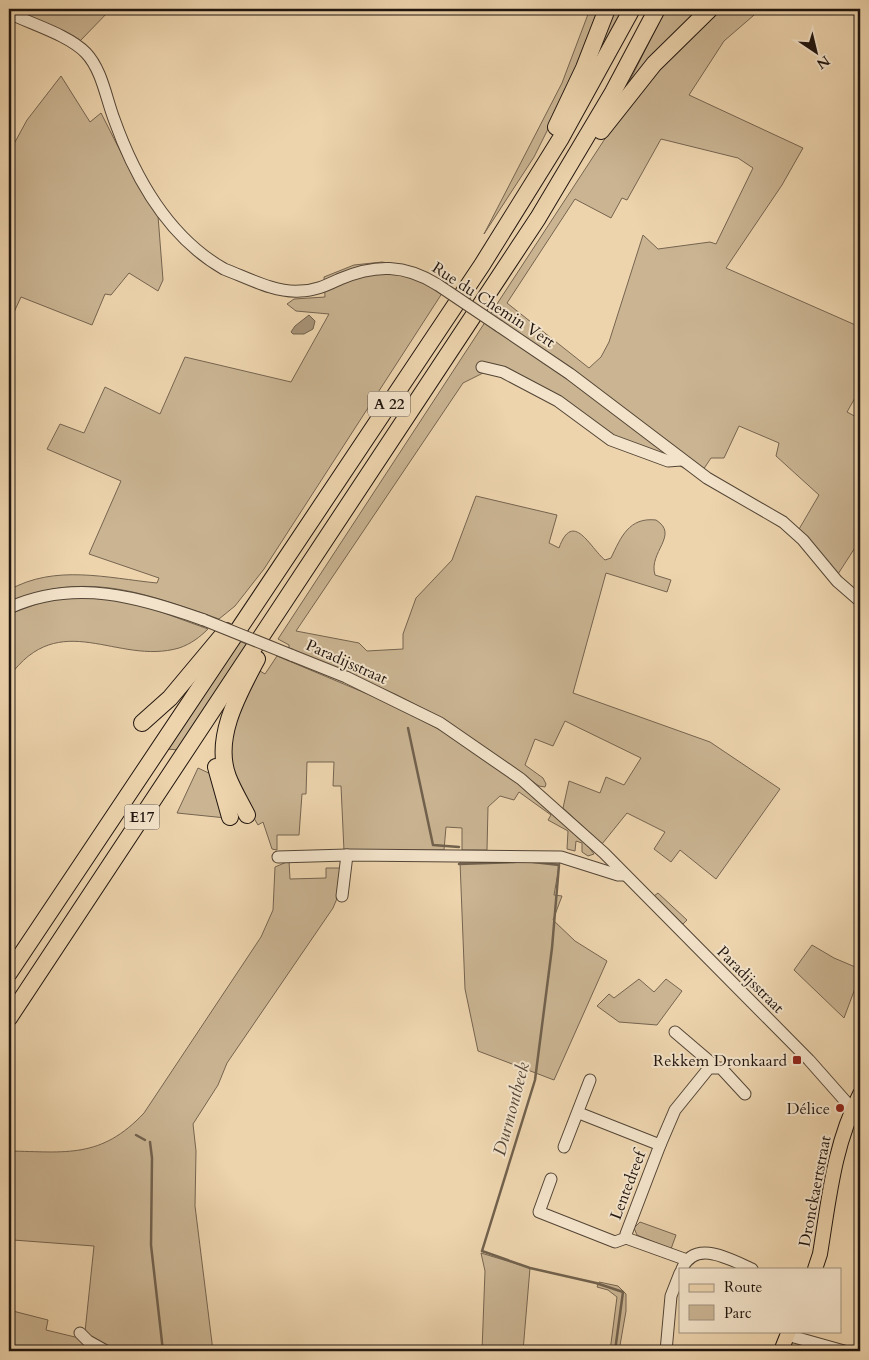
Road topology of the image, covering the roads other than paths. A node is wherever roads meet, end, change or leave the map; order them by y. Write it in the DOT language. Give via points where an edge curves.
graph roads {
  1 [pos="607,9"];
  2 [pos="632,9"];
  3 [pos="657,9"];
  4 [pos="710,9"];
  5 [pos="9,14"];
  6 [pos="538,218"];
  7 [pos="482,265"];
  8 [pos="482,367"];
  9 [pos="681,460"];
  10 [pos="296,544"];
  11 [pos="301,576"];
  12 [pos="860,601"];
  13 [pos="9,608"];
  14 [pos="252,611"];
  15 [pos="274,617"];
  16 [pos="268,640"];
  17 [pos="142,723"];
  18 [pos="247,815"];
  19 [pos="230,817"];
  20 [pos="347,855"];
  21 [pos="278,857"];
  22 [pos="625,875"];
  23 [pos="342,896"];
  24 [pos="9,973"];
  25 [pos="9,1018"];
  26 [pos="675,1032"];
  27 [pos="716,1067"];
  28 [pos="590,1080"];
  29 [pos="746,1094"];
  30 [pos="860,1094"];
  31 [pos="857,1110"];
  32 [pos="578,1113"];
  33 [pos="660,1145"];
  34 [pos="564,1147"];
  35 [pos="551,1179"];
  36 [pos="626,1238"];
  37 [pos="685,1264"];
  38 [pos="749,1268"];
  39 [pos="815,1268"];
  40 [pos="679,1277"];
  41 [pos="80,1333"];
  42 [pos="788,1333"];
  43 [pos="106,1351"];
  44 [pos="666,1351"];
  45 [pos="781,1351"];
  46 [pos="844,1351"];
  1 -- 7 [label="highway" via="566,107 497,230"];
  2 -- 7 [label="highway, A 22" via="561,138"];
  3 -- 6 [label="highway, A 22" via="613,92"];
  4 -- 6 [label="highway" via="678,38 635,86"];
  5 -- 9 [label="street, Rue du Chemin Vert, bridge" via="69,41 87,54 96,69 126,148 160,211 214,263 290,291 318,288 357,272 381,267 408,270 438,285 570,374"];
  6 -- 11 [label="highway, A 22"];
  7 -- 10 [label="highway, A 22"];
  8 -- 9 [label="street, Rue du Chemin Vert" via="503,372 558,401 611,440 668,461"];
  9 -- 12 [label="street, Rue du Chemin Vert" via="710,481 788,526"];
  10 -- 14 [label="highway, A 22"];
  10 -- 17 [label="highway" via="276,563 190,676"];
  11 -- 15 [label="highway, A 22"];
  11 -- 16 [label="highway" via="282,619"];
  13 -- 22 [label="street, Paradijsstraat, bridge" via="38,596 58,593 91,592 140,599 204,620 291,655 402,704 480,748 566,816"];
  14 -- 24 [label="highway, E17"];
  15 -- 25 [label="highway, E17"];
  16 -- 18 [label="highway" via="230,719 224,744 228,776"];
  16 -- 19 [label="highway" via="245,673 223,721 217,743 217,778"];
  20 -- 21 [label="street"];
  20 -- 22 [label="street" via="561,857 618,876"];
  20 -- 23 [label="street"];
  22 -- 31 [label="street, Paradijsstraat"];
  26 -- 27 [label="street"];
  27 -- 29 [label="street" via="721,1068"];
  27 -- 33 [label="street, Lentedreef" via="709,1068 685,1094"];
  28 -- 32 [label="street"];
  30 -- 31 [label="main road, Dronckaertstraat"];
  31 -- 39 [label="main road, Dronckaertstraat" via="837,1152"];
  32 -- 33 [label="street, Lentedreef"];
  32 -- 34 [label="street"];
  33 -- 36 [label="street, Lentedreef"];
  35 -- 36 [label="street, Lentedreef" via="539,1212 615,1242"];
  36 -- 37 [label="street, Lentedreef"];
  37 -- 38 [label="street, Lentedreef" via="697,1254 710,1253"];
  40 -- 44 [label="street" via="672,1296"];
  41 -- 43 [label="street"];
  42 -- 45 [label="main road"];
  42 -- 46 [label="street"];
}
